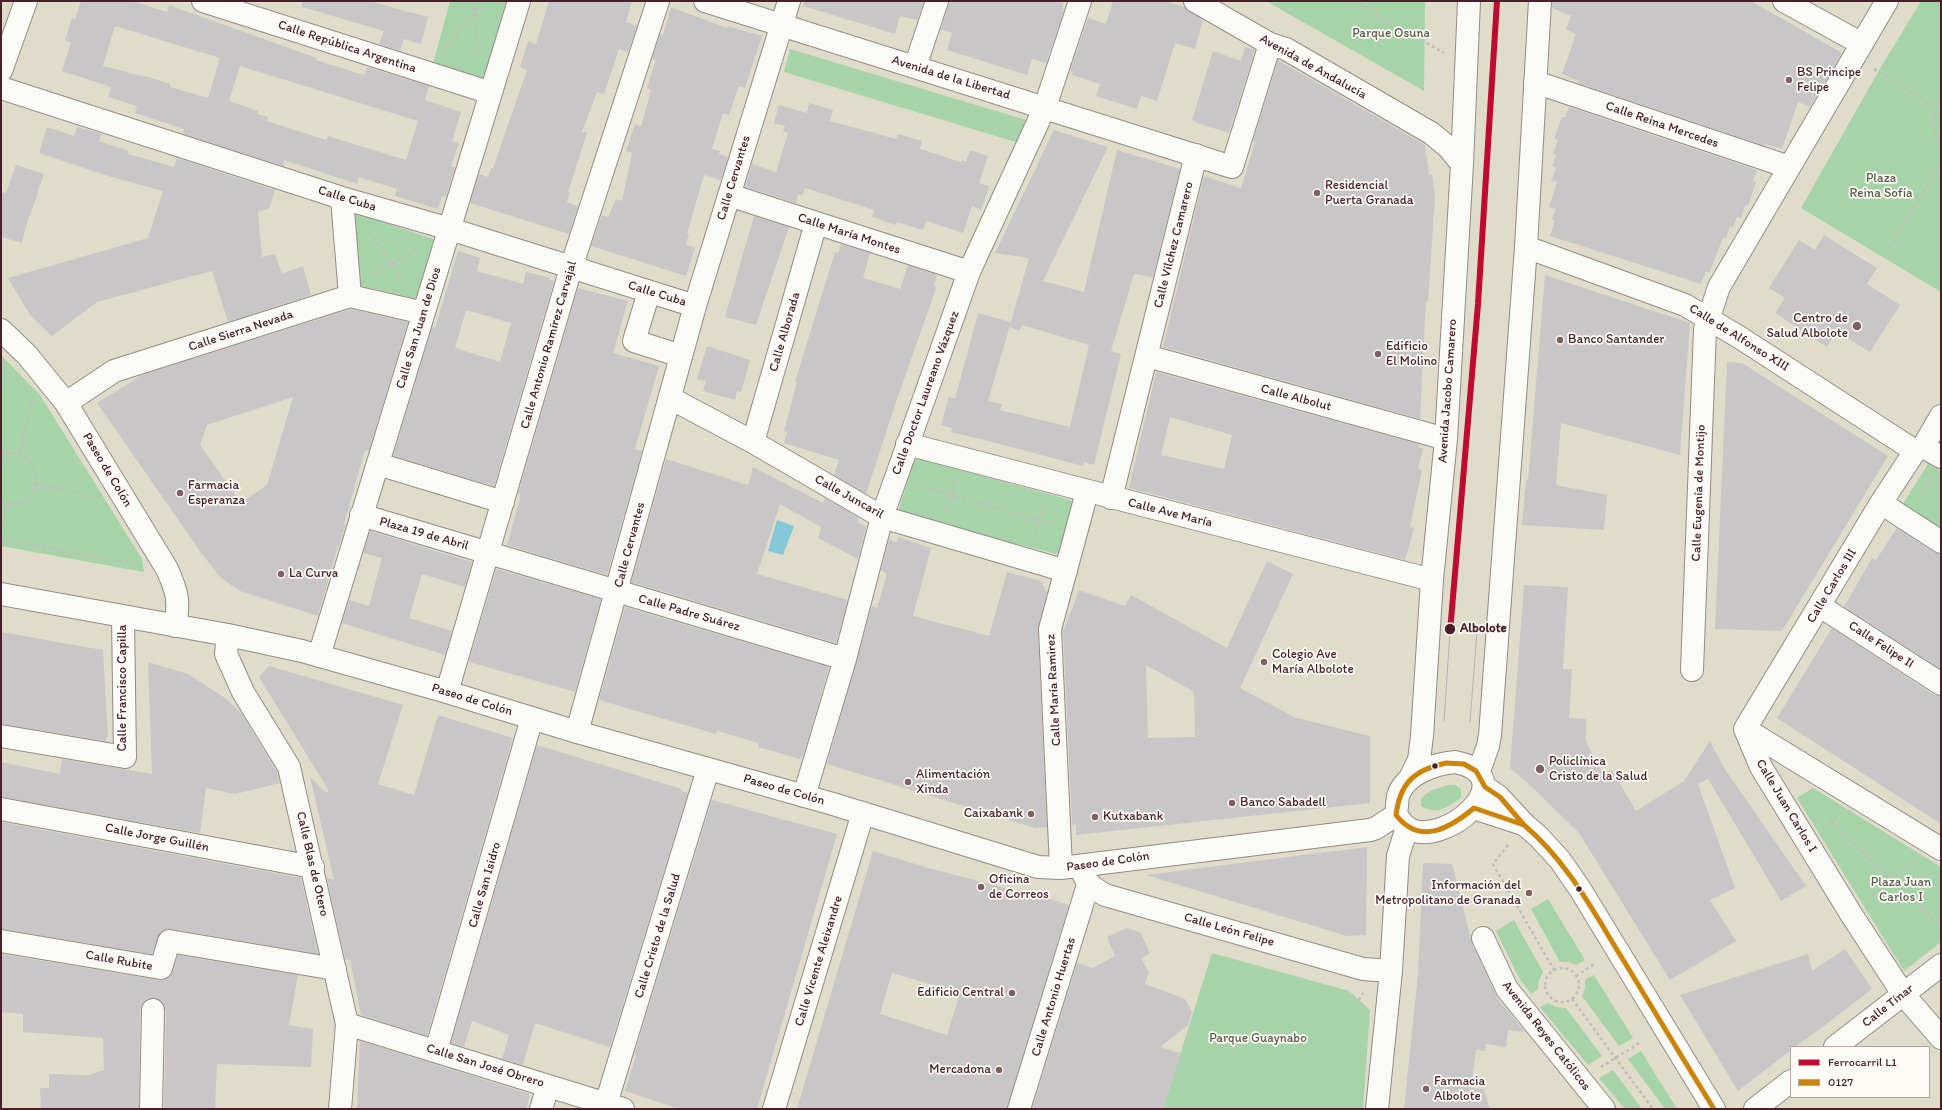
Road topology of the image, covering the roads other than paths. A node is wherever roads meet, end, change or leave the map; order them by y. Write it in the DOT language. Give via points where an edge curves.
graph roads {
  1 [pos="26,1"];
  2 [pos="203,1"];
  3 [pos="519,1"];
  4 [pos="658,1"];
  5 [pos="705,1"];
  6 [pos="789,1"];
  7 [pos="936,1"];
  8 [pos="1080,1"];
  9 [pos="1195,1"];
  10 [pos="1469,1"];
  11 [pos="1540,1"];
  12 [pos="1784,1"];
  13 [pos="1888,1"];
  14 [pos="781,25"];
  15 [pos="1270,44"];
  16 [pos="1858,50"];
  17 [pos="915,67"];
  18 [pos="1,71"];
  19 [pos="1535,82"];
  20 [pos="1,88"];
  21 [pos="491,92"];
  22 [pos="1045,107"];
  23 [pos="1465,111"];
  24 [pos="1431,133"];
  25 [pos="1196,154"];
  26 [pos="1462,164"];
  27 [pos="1789,167"];
  28 [pos="729,196"];
  29 [pos="342,198"];
  30 [pos="816,223"];
  31 [pos="450,229"];
  32 [pos="1526,247"];
  33 [pos="571,268"];
  34 [pos="969,272"];
  35 [pos="649,292"];
  36 [pos="350,296"];
  37 [pos="695,306"];
  38 [pos="424,314"];
  39 [pos="1708,317"];
  40 [pos="1,330"];
  41 [pos="681,356"];
  42 [pos="1147,356"];
  43 [pos="670,398"];
  44 [pos="66,403"];
  45 [pos="1941,416"];
  46 [pos="1446,439"];
  47 [pos="753,442"];
  48 [pos="907,444"];
  49 [pos="1928,457"];
  50 [pos="378,464"];
  51 [pos="1087,492"];
  52 [pos="1111,498"];
  53 [pos="503,502"];
  54 [pos="1881,503"];
  55 [pos="362,515"];
  56 [pos="882,518"];
  57 [pos="1941,542"];
  58 [pos="487,552"];
  59 [pos="1066,571"];
  60 [pos="1432,580"];
  61 [pos="617,592"];
  62 [pos="1,594"];
  63 [pos="1820,606"];
  64 [pos="123,616"];
  65 [pos="175,626"];
  66 [pos="228,635"];
  67 [pos="319,656"];
  68 [pos="845,659"];
  69 [pos="1692,670"];
  70 [pos="1941,684"];
  71 [pos="447,692"];
  72 [pos="532,718"];
  73 [pos="1745,729"];
  74 [pos="577,732"];
  75 [pos="1,736"];
  76 [pos="708,769"];
  77 [pos="1410,778"];
  78 [pos="1482,779"];
  79 [pos="804,796"];
  80 [pos="1474,808"];
  81 [pos="1,809"];
  82 [pos="863,813"];
  83 [pos="1402,821"];
  84 [pos="1525,825"];
  85 [pos="1941,849"];
  86 [pos="313,867"];
  87 [pos="1077,873"];
  88 [pos="1483,938"];
  89 [pos="1,941"];
  90 [pos="1941,965"];
  91 [pos="335,969"];
  92 [pos="1391,971"];
  93 [pos="1903,994"];
  94 [pos="153,1010"];
  95 [pos="347,1024"];
  96 [pos="1941,1038"];
  97 [pos="1836,1046"];
  98 [pos="436,1051"];
  99 [pos="1790,1082"];
  100 [pos="548,1086"];
  101 [pos="614,1106"];
  102 [pos="151,1109"];
  103 [pos="340,1109"];
  104 [pos="541,1109"];
  105 [pos="774,1109"];
  106 [pos="1019,1109"];
  107 [pos="1378,1109"];
  108 [pos="1604,1109"];
  109 [pos="1714,1109"];
  110 [pos="1755,1109"];
  1 -- 18 [label="street"];
  2 -- 21 [label="street, Calle República Argentina"];
  3 -- 21 [label="street, Calle San Juan de Dios"];
  4 -- 33 [label="street, Calle Antonio Ramírez Carvajal"];
  5 -- 14 [label="street, Avenida de la Libertad"];
  6 -- 14 [label="street, Calle Cervantes"];
  7 -- 17 [label="street"];
  8 -- 22 [label="street, Calle Doctor Laureano Vázquez"];
  9 -- 15 [label="street, Avenida de Andalucía"];
  10 -- 23 [label="street, Avenida Jacobo Camarero"];
  11 -- 19 [label="street"];
  12 -- 16 [label="street"];
  13 -- 16 [label="street"];
  14 -- 17 [label="street, Avenida de la Libertad"];
  14 -- 28 [label="street, Calle Cervantes"];
  15 -- 24 [label="street, Avenida de Andalucía" via="1286,49"];
  15 -- 25 [label="street" via="1232,167"];
  16 -- 27 [label="street"];
  17 -- 22 [label="street, Avenida de la Libertad"];
  19 -- 27 [label="street, Calle Reina Mercedes"];
  19 -- 32 [label="street"];
  20 -- 29 [label="street, Calle Cuba"];
  21 -- 31 [label="street, Calle San Juan de Dios"];
  22 -- 25 [label="street, Avenida de la Libertad"];
  22 -- 34 [label="street, Calle Doctor Laureano Vázquez"];
  23 -- 24 [label="street"];
  23 -- 26 [label="street, Avenida Jacobo Camarero"];
  24 -- 26 [label="street, Avenida de Andalucía" via="1448,147"];
  25 -- 42 [label="street, Calle Vílchez Camarero"];
  26 -- 46 [label="street, Avenida Jacobo Camarero"];
  27 -- 39 [label="street" via="1718,287"];
  28 -- 30 [label="street, Calle María Montes"];
  28 -- 37 [label="street, Calle Cervantes"];
  29 -- 31 [label="street, Calle Cuba"];
  29 -- 36 [label="street"];
  30 -- 34 [label="street, Calle María Montes"];
  30 -- 47 [label="street, Calle Alborada"];
  31 -- 33 [label="street, Calle Cuba"];
  31 -- 38 [label="street, Calle San Juan de Dios"];
  32 -- 39 [label="street, Calle de Alfonso XIII" via="1685,305"];
  32 -- 78 [label="street" via="1490,735"];
  33 -- 35 [label="street, Calle Cuba"];
  33 -- 53 [label="street, Calle Antonio Ramírez Carvajal"];
  34 -- 48 [label="street, Calle Doctor Laureano Vázquez"];
  35 -- 37 [label="street, Calle Cuba"];
  35 -- 41 [label="street" via="634,341"];
  36 -- 38 [label="street"];
  36 -- 44 [label="street, Calle Sierra Nevada" via="114,371"];
  37 -- 41 [label="street, Calle Cervantes"];
  38 -- 50 [label="street, Calle San Juan de Dios"];
  39 -- 49 [label="street, Calle de Alfonso XIII"];
  39 -- 69 [label="street, Calle Eugenía de Montijo" via="1705,329"];
  40 -- 44 [label="street, Paseo de Colón" via="27,355"];
  41 -- 43 [label="street, Calle Cervantes"];
  42 -- 46 [label="street, Calle Albolut"];
  42 -- 52 [label="street, Calle Vílchez Camarero"];
  43 -- 47 [label="street, Calle Juncaril"];
  43 -- 61 [label="street, Calle Cervantes"];
  44 -- 65 [label="street, Paseo de Colón" via="167,568 176,589 179,608"];
  45 -- 49 [label="street"];
  46 -- 60 [label="street, Avenida Jacobo Camarero"];
  47 -- 56 [label="street, Calle Juncaril"];
  48 -- 51 [label="street, Calle Ave María"];
  48 -- 56 [label="street, Calle Doctor Laureano Vázquez"];
  49 -- 54 [label="street, Calle Carlos III"];
  50 -- 53 [label="street"];
  50 -- 55 [label="street, Calle San Juan de Dios"];
  51 -- 52 [label="street, Calle Ave María"];
  51 -- 59 [label="street, Calle María Ramirez"];
  52 -- 60 [label="street, Calle Ave María"];
  53 -- 58 [label="street, Calle Antonio Ramírez Carvajal"];
  54 -- 57 [label="street"];
  54 -- 63 [label="street, Calle Carlos III"];
  55 -- 58 [label="street, Plaza 19 de Abril"];
  55 -- 67 [label="street, Calle San Juan de Dios"];
  56 -- 59 [label="street, Calle Juncaril" via="992,556"];
  56 -- 68 [label="street, Calle Doctor Laureano Vázquez"];
  58 -- 61 [label="street, Calle Padre Suárez"];
  58 -- 71 [label="street, Calle Antonio Ramírez Carvajal"];
  59 -- 87 [label="street, Calle María Ramirez" via="1050,629"];
  60 -- 77 [label="street, Avenida Jacobo Camarero" via="1422,736 1419,760"];
  61 -- 68 [label="street, Calle Padre Suárez"];
  61 -- 74 [label="street, Calle Cervantes"];
  62 -- 64 [label="street, Paseo de Colón"];
  63 -- 70 [label="street, Calle Felipe II"];
  63 -- 73 [label="street, Calle Carlos III"];
  64 -- 65 [label="street, Paseo de Colón"];
  64 -- 75 [label="street, Calle Francisco Capilla" via="125,757"];
  65 -- 66 [label="street, Paseo de Colón"];
  66 -- 67 [label="street, Paseo de Colón"];
  66 -- 86 [label="street, Calle Blas de Otero" via="226,654 243,692 289,767"];
  67 -- 71 [label="street, Paseo de Colón"];
  68 -- 79 [label="street, Calle Doctor Laureano Vázquez"];
  71 -- 72 [label="street, Paseo de Colón"];
  72 -- 74 [label="street, Paseo de Colón"];
  72 -- 98 [label="street, Calle San Isidro"];
  73 -- 85 [label="street, Calle Juan Carlos I"];
  73 -- 93 [label="street, Calle Juan Carlos I" via="1761,767"];
  74 -- 76 [label="street, Paseo de Colón"];
  76 -- 79 [label="street, Paseo de Colón"];
  76 -- 101 [label="street, Calle Cristo de la Salud"];
  77 -- 78 [label="street" via="1442,763 1455,762 1468,765"];
  77 -- 83 [label="street" via="1398,796"];
  78 -- 80 [label="street" via="1480,799"];
  78 -- 84 [label="street"];
  79 -- 82 [label="street, Paseo de Colón"];
  80 -- 83 [label="street" via="1458,821 1438,830 1421,832"];
  80 -- 84 [label="street"];
  81 -- 86 [label="street, Calle Jorge Guillén"];
  82 -- 87 [label="street, Paseo de Colón" via="1038,867"];
  82 -- 105 [label="street, Calle Vicente Aleixandre"];
  83 -- 87 [label="street, Paseo de Colón" via="1370,830"];
  83 -- 92 [label="street"];
  84 -- 109 [label="street" via="1560,860 1580,889"];
  86 -- 91 [label="street, Calle Blas de Otero"];
  87 -- 92 [label="street, Calle León Felipe" via="1105,895 1363,969"];
  87 -- 106 [label="street, Calle Antonio Huertas"];
  88 -- 108 [label="street, Avenida Reyes Católicos" via="1507,989"];
  89 -- 91 [label="street, Calle Rubite" via="161,968 169,941"];
  90 -- 93 [label="street, Calle Tínar"];
  91 -- 95 [label="street, Calle Blas de Otero"];
  92 -- 107 [label="street"];
  93 -- 96 [label="street, Calle Juan Carlos I"];
  93 -- 97 [label="street, Calle Tínar"];
  94 -- 102 [label="street"];
  95 -- 98 [label="street, Calle San José Obrero"];
  95 -- 103 [label="street, Calle Blas de Otero"];
  98 -- 100 [label="street, Calle San José Obrero"];
  99 -- 110 [label="street"];
  100 -- 101 [label="street, Calle San José Obrero"];
  100 -- 104 [label="street"];
}
